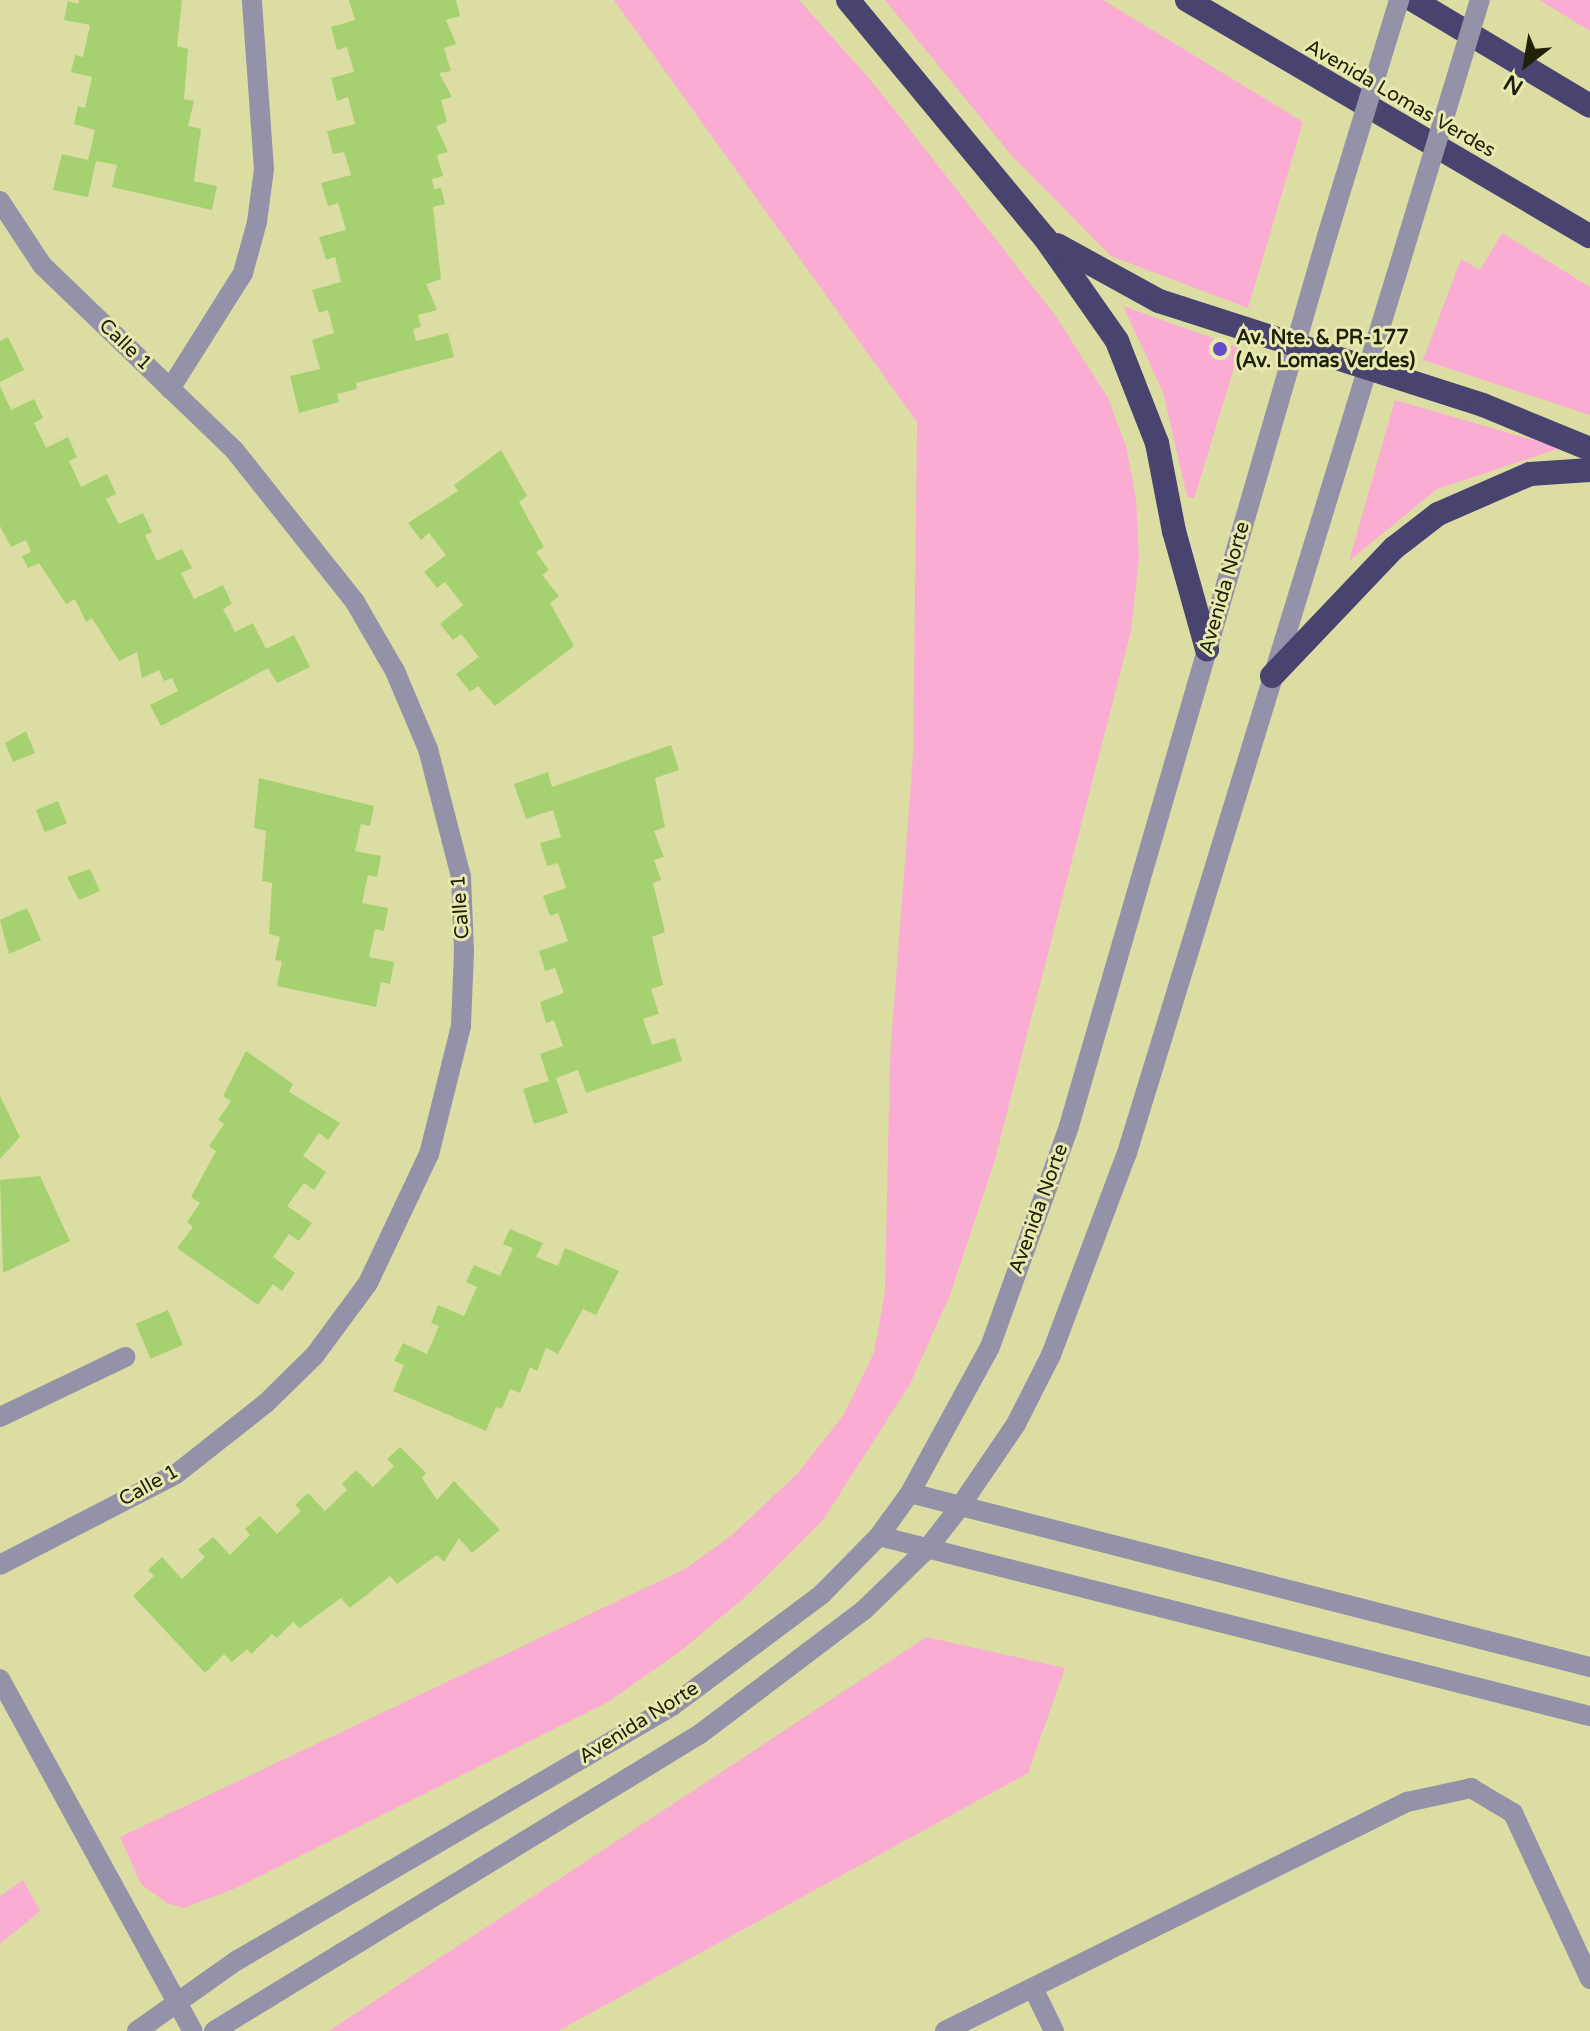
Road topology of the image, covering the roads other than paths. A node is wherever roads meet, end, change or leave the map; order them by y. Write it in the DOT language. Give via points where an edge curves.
graph roads {
  1 [pos="252,0"];
  2 [pos="848,0"];
  3 [pos="1187,0"];
  4 [pos="1399,0"];
  5 [pos="1413,0"];
  6 [pos="1480,0"];
  7 [pos="1590,106"];
  8 [pos="0,201"];
  9 [pos="1590,236"];
  10 [pos="1045,238"];
  11 [pos="1296,349"];
  12 [pos="1367,371"];
  13 [pos="170,389"];
  14 [pos="1590,449"];
  15 [pos="1590,470"];
  16 [pos="1207,649"];
  17 [pos="1272,676"];
  18 [pos="125,1357"];
  19 [pos="0,1417"];
  20 [pos="910,1493"];
  21 [pos="959,1508"];
  22 [pos="879,1536"];
  23 [pos="927,1549"];
  24 [pos="0,1565"];
  25 [pos="1590,1667"];
  26 [pos="0,1679"];
  27 [pos="1590,1716"];
  28 [pos="1590,1979"];
  29 [pos="1033,1988"];
  30 [pos="177,2002"];
  31 [pos="137,2031"];
  32 [pos="193,2031"];
  33 [pos="214,2031"];
  34 [pos="945,2031"];
  35 [pos="1054,2031"];
  1 -- 13 [label="street" via="264,169 257,222 243,273"];
  2 -- 10 [label="highway"];
  3 -- 9 [label="highway, Avenida Lomas Verdes"];
  4 -- 11 [label="street, Avenida Norte, bridge"];
  5 -- 7 [label="highway"];
  6 -- 12 [label="street, Avenida Norte, bridge"];
  8 -- 13 [label="street, Calle 1" via="42,265"];
  10 -- 11 [label="highway" via="1159,301"];
  10 -- 16 [label="highway" via="1117,341 1139,390"];
  11 -- 12 [label="highway"];
  11 -- 16 [label="street, Avenida Norte"];
  12 -- 14 [label="highway" via="1483,405"];
  12 -- 17 [label="street, Avenida Norte"];
  13 -- 24 [label="street, Calle 1" via="235,451 293,520 355,602 395,671 432,761 461,877 461,1026 429,1154 406,1212 368,1283 315,1355 266,1403 176,1474"];
  15 -- 17 [label="highway" via="1530,474 1438,514 1394,548"];
  16 -- 20 [label="street, Avenida Norte" via="1042,1202 990,1347"];
  17 -- 21 [label="street, Avenida Norte" via="1171,1018 1091,1256 1016,1424"];
  18 -- 19 [label="street"];
  20 -- 21 [label="street"];
  20 -- 22 [label="street, Avenida Norte"];
  21 -- 23 [label="street, Avenida Norte"];
  21 -- 25 [label="street"];
  22 -- 23 [label="street"];
  22 -- 30 [label="street, Avenida Norte" via="812,1602 672,1706 236,1961"];
  23 -- 27 [label="street"];
  23 -- 33 [label="street, Avenida Norte" via="801,1663 700,1734"];
  26 -- 30 [label="street"];
  28 -- 29 [label="street" via="1513,1813 1471,1788 1407,1802"];
  29 -- 34 [label="street"];
  29 -- 35 [label="street"];
  30 -- 31 [label="street, Avenida Norte"];
  30 -- 32 [label="street"];
}
